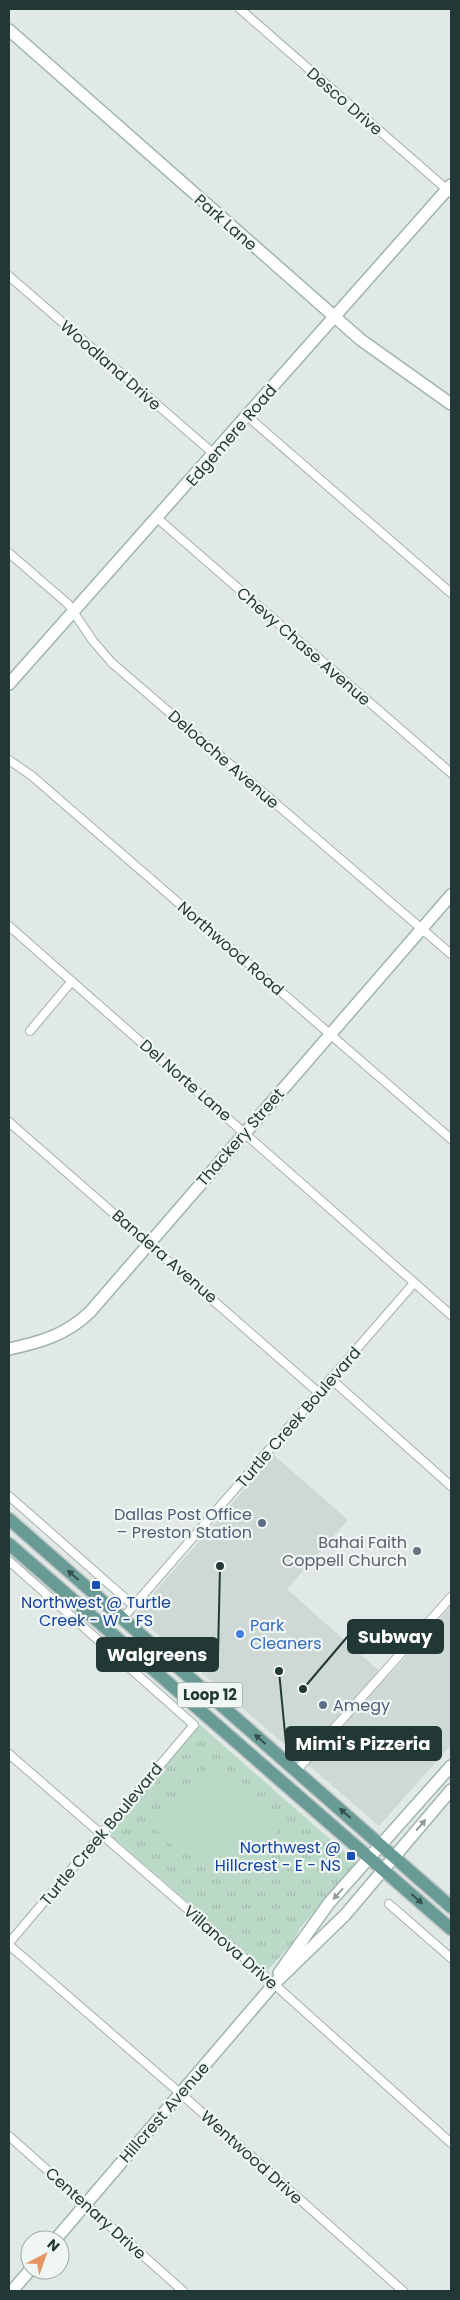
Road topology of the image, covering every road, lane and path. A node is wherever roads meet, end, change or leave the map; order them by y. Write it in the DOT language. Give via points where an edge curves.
graph roads {
  1 [pos="240,9"];
  2 [pos="9,30"];
  3 [pos="450,189"];
  4 [pos="9,276"];
  5 [pos="334,318"];
  6 [pos="451,404"];
  7 [pos="247,416"];
  8 [pos="214,454"];
  9 [pos="158,518"];
  10 [pos="9,553"];
  11 [pos="451,593"];
  12 [pos="73,612"];
  13 [pos="9,684"];
  14 [pos="9,760"];
  15 [pos="451,773"];
  16 [pos="451,895"];
  17 [pos="9,926"];
  18 [pos="422,929"];
  19 [pos="451,954"];
  20 [pos="72,982"];
  21 [pos="30,1031"];
  22 [pos="330,1034"];
  23 [pos="9,1122"];
  24 [pos="245,1132"];
  25 [pos="451,1139"];
  26 [pos="149,1243"];
  27 [pos="414,1283"];
  28 [pos="451,1315"];
  29 [pos="9,1349"];
  30 [pos="331,1379"];
  31 [pos="319,1393"];
  32 [pos="451,1486"];
  33 [pos="9,1496"];
  34 [pos="9,1519"];
  35 [pos="9,1544"];
  36 [pos="9,1561"];
  37 [pos="451,1597"];
  38 [pos="134,1606"];
  39 [pos="124,1618"];
  40 [pos="110,1633"];
  41 [pos="9,1754"];
  42 [pos="451,1766"];
  43 [pos="297,1770"];
  44 [pos="451,1790"];
  45 [pos="101,1834"];
  46 [pos="381,1845"];
  47 [pos="394,1856"];
  48 [pos="370,1857"];
  49 [pos="383,1869"];
  50 [pos="389,1904"];
  51 [pos="451,1907"];
  52 [pos="451,1929"];
  53 [pos="9,1944"];
  54 [pos="451,1958"];
  55 [pos="274,1984"];
  56 [pos="180,2093"];
  57 [pos="9,2136"];
  58 [pos="451,2143"];
  59 [pos="86,2203"];
  60 [pos="63,2230"];
  61 [pos="21,2280"];
  62 [pos="12,2291"];
  63 [pos="183,2291"];
  64 [pos="403,2291"];
  1 -- 3 [label="street, Desco Drive"];
  2 -- 5 [label="street, Park Lane"];
  3 -- 5 [label="street, Edgemere Road"];
  4 -- 8 [label="street, Woodland Drive"];
  5 -- 6 [label="street, Park Lane"];
  5 -- 7 [label="street, Edgemere Road"];
  7 -- 8 [label="street, Edgemere Road"];
  7 -- 11 [label="street"];
  8 -- 9 [label="street, Edgemere Road"];
  9 -- 12 [label="street, Edgemere Road"];
  9 -- 15 [label="street, Chevy Chase Avenue"];
  10 -- 12 [label="street, Deloache Avenue"];
  12 -- 13 [label="street, Edgemere Road"];
  12 -- 18 [label="street, Deloache Avenue" via="112,663"];
  14 -- 22 [label="street, Northwood Road" via="32,776"];
  16 -- 18 [label="street, Thackery Street"];
  17 -- 20 [label="street, Del Norte Lane"];
  18 -- 19 [label="street, Deloache Avenue"];
  18 -- 22 [label="street, Thackery Street"];
  20 -- 21 [label="street"];
  20 -- 24 [label="street, Del Norte Lane"];
  22 -- 24 [label="street, Thackery Street"];
  22 -- 25 [label="street, Northwood Road"];
  23 -- 26 [label="street, Bandera Avenue"];
  24 -- 26 [label="street, Thackery Street"];
  24 -- 27 [label="street, Del Norte Lane"];
  26 -- 29 [label="street, Thackery Street" via="79,1322 64,1333 44,1341"];
  26 -- 31 [label="street, Bandera Avenue"];
  27 -- 28 [label="street, Del Norte Lane"];
  27 -- 30 [label="street, Turtle Creek Boulevard"];
  30 -- 31 [label="street, Turtle Creek Boulevard"];
  30 -- 32 [label="street"];
  31 -- 38 [label="street, Turtle Creek Boulevard"];
  33 -- 38 [label="street"];
  39 -- 34 [label="main road, Loop 12, one-way"];
  35 -- 40 [label="main road, Loop 12"];
  36 -- 45 [label="street, Turtle Creek Boulevard" via="194,1725"];
  37 -- 43 [label="street"];
  38 -- 39 [label="street, Turtle Creek Boulevard"];
  39 -- 40 [label="main road"];
  43 -- 39 [label="main road, Loop 12, one-way"];
  40 -- 48 [label="main road, Loop 12"];
  41 -- 45 [label="street, Villanova Drive"];
  42 -- 46 [label="street, Hillcrest Avenue"];
  46 -- 43 [label="main road, Loop 12, one-way"];
  47 -- 44 [label="street, Hillcrest Avenue, one-way"];
  45 -- 53 [label="street, Turtle Creek Boulevard"];
  45 -- 55 [label="street, Villanova Drive"];
  46 -- 47 [label="main road, Loop 12"];
  46 -- 48 [label="street, Hillcrest Avenue"];
  47 -- 49 [label="street, Hillcrest Avenue"];
  47 -- 51 [label="main road, Loop 12"];
  48 -- 49 [label="main road, Loop 12"];
  48 -- 55 [label="street, Hillcrest Avenue, one-way" via="329,1904 284,1964"];
  49 -- 52 [label="main road, Loop 12, one-way"];
  49 -- 55 [label="street, Hillcrest Avenue" via="344,1915"];
  50 -- 54 [label="street"];
  53 -- 56 [label="street, Wentwood Drive"];
  55 -- 56 [label="street, Hillcrest Avenue"];
  55 -- 58 [label="street, Villanova Drive"];
  56 -- 59 [label="street, Hillcrest Avenue"];
  56 -- 64 [label="street, Wentwood Drive"];
  57 -- 59 [label="street, Centenary Drive"];
  59 -- 60 [label="street, Hillcrest Avenue"];
  59 -- 63 [label="street, Centenary Drive"];
  61 -- 62 [label="street"];
}
